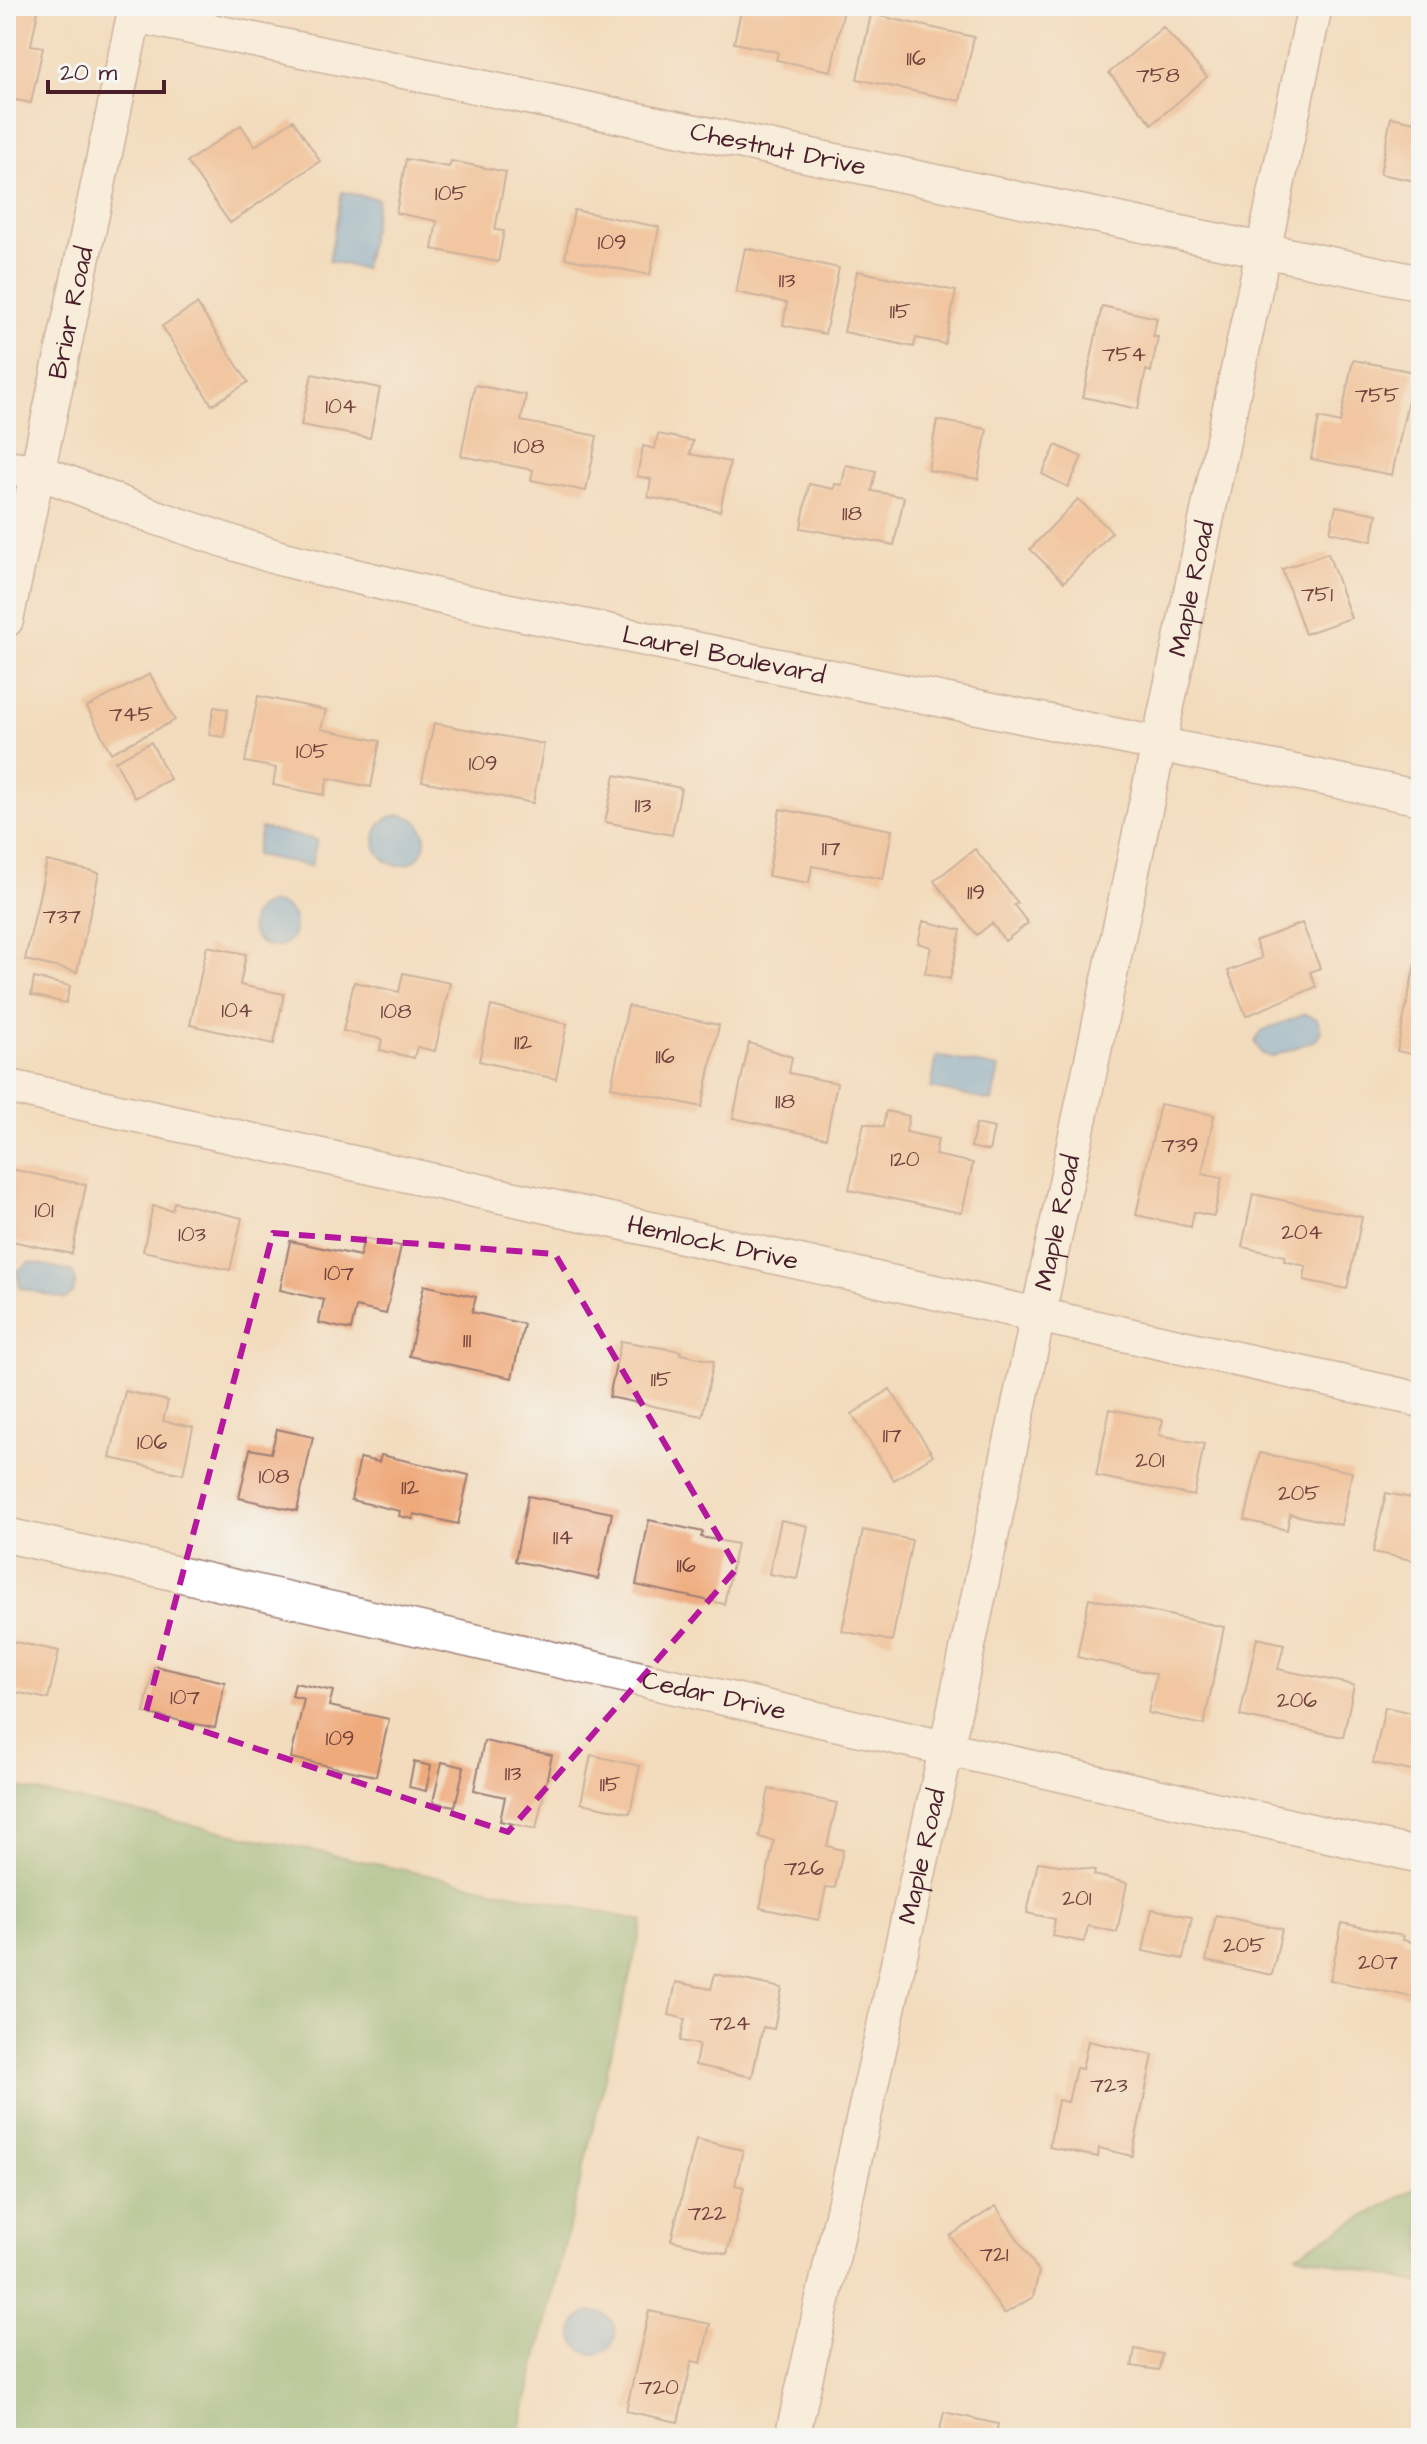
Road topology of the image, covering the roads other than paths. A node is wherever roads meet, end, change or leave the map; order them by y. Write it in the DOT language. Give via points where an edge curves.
graph roads {
  1 [pos="1315,6"];
  2 [pos="135,10"];
  3 [pos="1264,249"];
  4 [pos="1421,283"];
  5 [pos="6,447"];
  6 [pos="22,469"];
  7 [pos="6,620"];
  8 [pos="1156,742"];
  9 [pos="1421,798"];
  10 [pos="6,1086"];
  11 [pos="1038,1313"];
  12 [pos="1421,1400"];
  13 [pos="6,1535"];
  14 [pos="946,1750"];
  15 [pos="1421,1856"];
  16 [pos="792,2438"];
  1 -- 3 [label="street, Maple Road"];
  2 -- 3 [label="street, Chestnut Drive"];
  2 -- 6 [label="street, Briar Road"];
  3 -- 4 [label="street, Chestnut Drive"];
  3 -- 8 [label="street, Maple Road"];
  5 -- 6 [label="street, Laurel Boulevard"];
  6 -- 7 [label="street, Briar Road"];
  6 -- 8 [label="street, Laurel Boulevard" via="279,558 446,598"];
  8 -- 9 [label="street, Laurel Boulevard"];
  8 -- 11 [label="street, Maple Road"];
  10 -- 11 [label="street, Hemlock Drive"];
  11 -- 12 [label="street, Hemlock Drive"];
  11 -- 14 [label="street, Maple Road"];
  13 -- 14 [label="street, Cedar Drive"];
  14 -- 15 [label="street, Cedar Drive"];
  14 -- 16 [label="street, Maple Road"];
}
